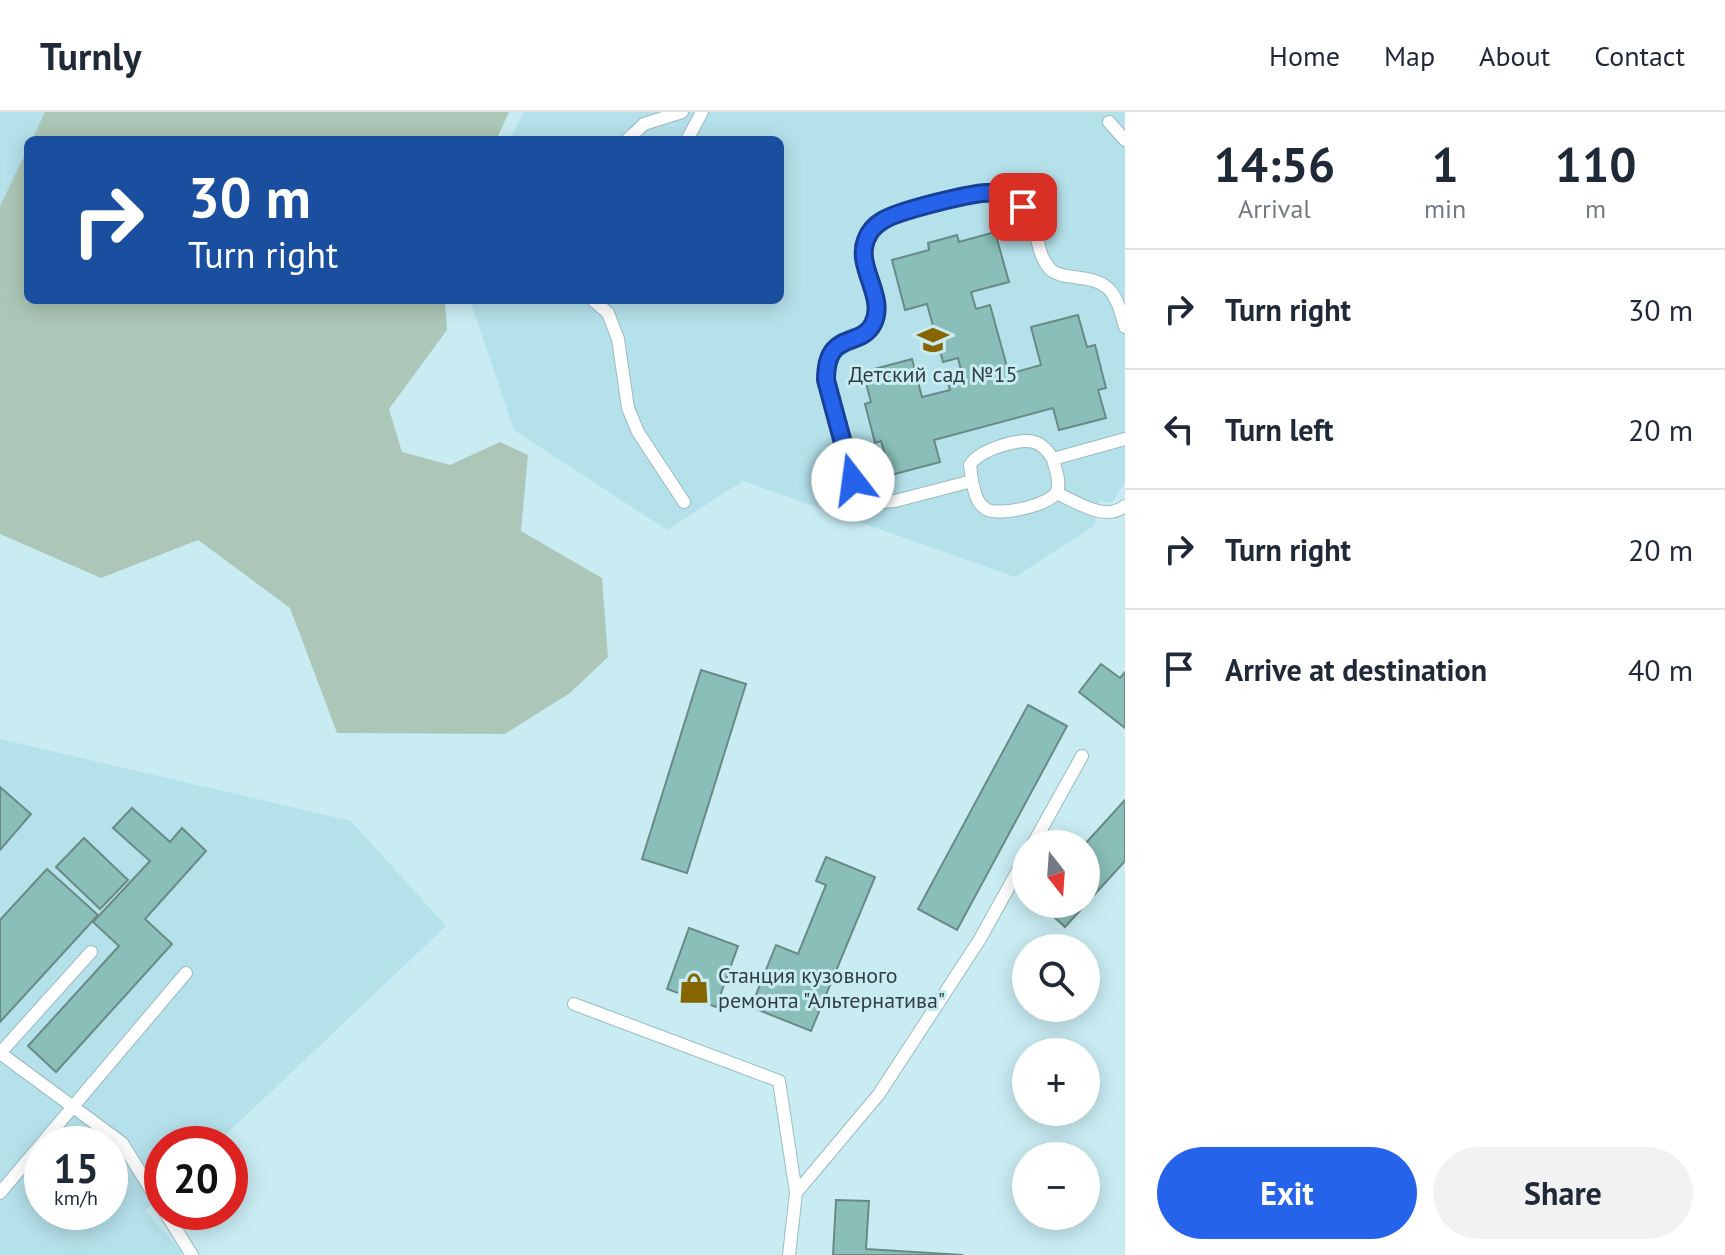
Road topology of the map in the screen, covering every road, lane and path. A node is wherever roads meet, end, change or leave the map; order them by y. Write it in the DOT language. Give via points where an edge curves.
graph roads {
  1 [pos="682,112"];
  2 [pos="702,112"];
  3 [pos="1109,122"];
  4 [pos="631,136"];
  5 [pos="689,136"];
  6 [pos="1125,140"];
  7 [pos="598,304"];
  8 [pos="1125,327"];
  9 [pos="1125,439"];
  10 [pos="1053,459"];
  11 [pos="972,481"];
  12 [pos="1056,493"];
  13 [pos="684,502"];
  14 [pos="1125,506"];
  15 [pos="1082,756"];
  16 [pos="1041,830"];
  17 [pos="1012,881"];
  18 [pos="91,952"];
  19 [pos="186,973"];
  20 [pos="574,1004"];
  21 [pos="1,1053"];
  22 [pos="71,1108"];
  23 [pos="144,1178"];
  24 [pos="0,1193"];
  25 [pos="796,1193"];
  26 [pos="176,1230"];
  27 [pos="192,1255"];
  28 [pos="789,1255"];
  1 -- 4 [label="lane" via="644,124"];
  2 -- 5 [label="lane"];
  3 -- 6 [label="lane"];
  7 -- 13 [label="lane" via="608,313 618,339 628,408 638,432"];
  8 -- 11 [label="lane" via="1110,290 1098,281 1053,271 1041,257 1031,217 1010,197 975,194 895,215 872,229 863,255 876,316 865,334 838,346 826,367 853,480 868,497 881,502"];
  9 -- 10 [label="lane"];
  10 -- 11 [label="lane" via="1040,445 1024,441 981,452 970,465"];
  10 -- 12 [label="lane"];
  11 -- 12 [label="lane" via="977,500 995,513 1047,501"];
  12 -- 14 [label="lane" via="1103,513"];
  15 -- 16 [label="lane"];
  17 -- 25 [label="lane" via="879,1094"];
  18 -- 21 [label="lane"];
  19 -- 22 [label="lane"];
  20 -- 25 [label="lane" via="779,1081"];
  21 -- 22 [label="lane"];
  22 -- 23 [label="lane" via="122,1143"];
  22 -- 24 [label="lane"];
  25 -- 28 [label="lane"];
  26 -- 27 [label="lane"];
}
